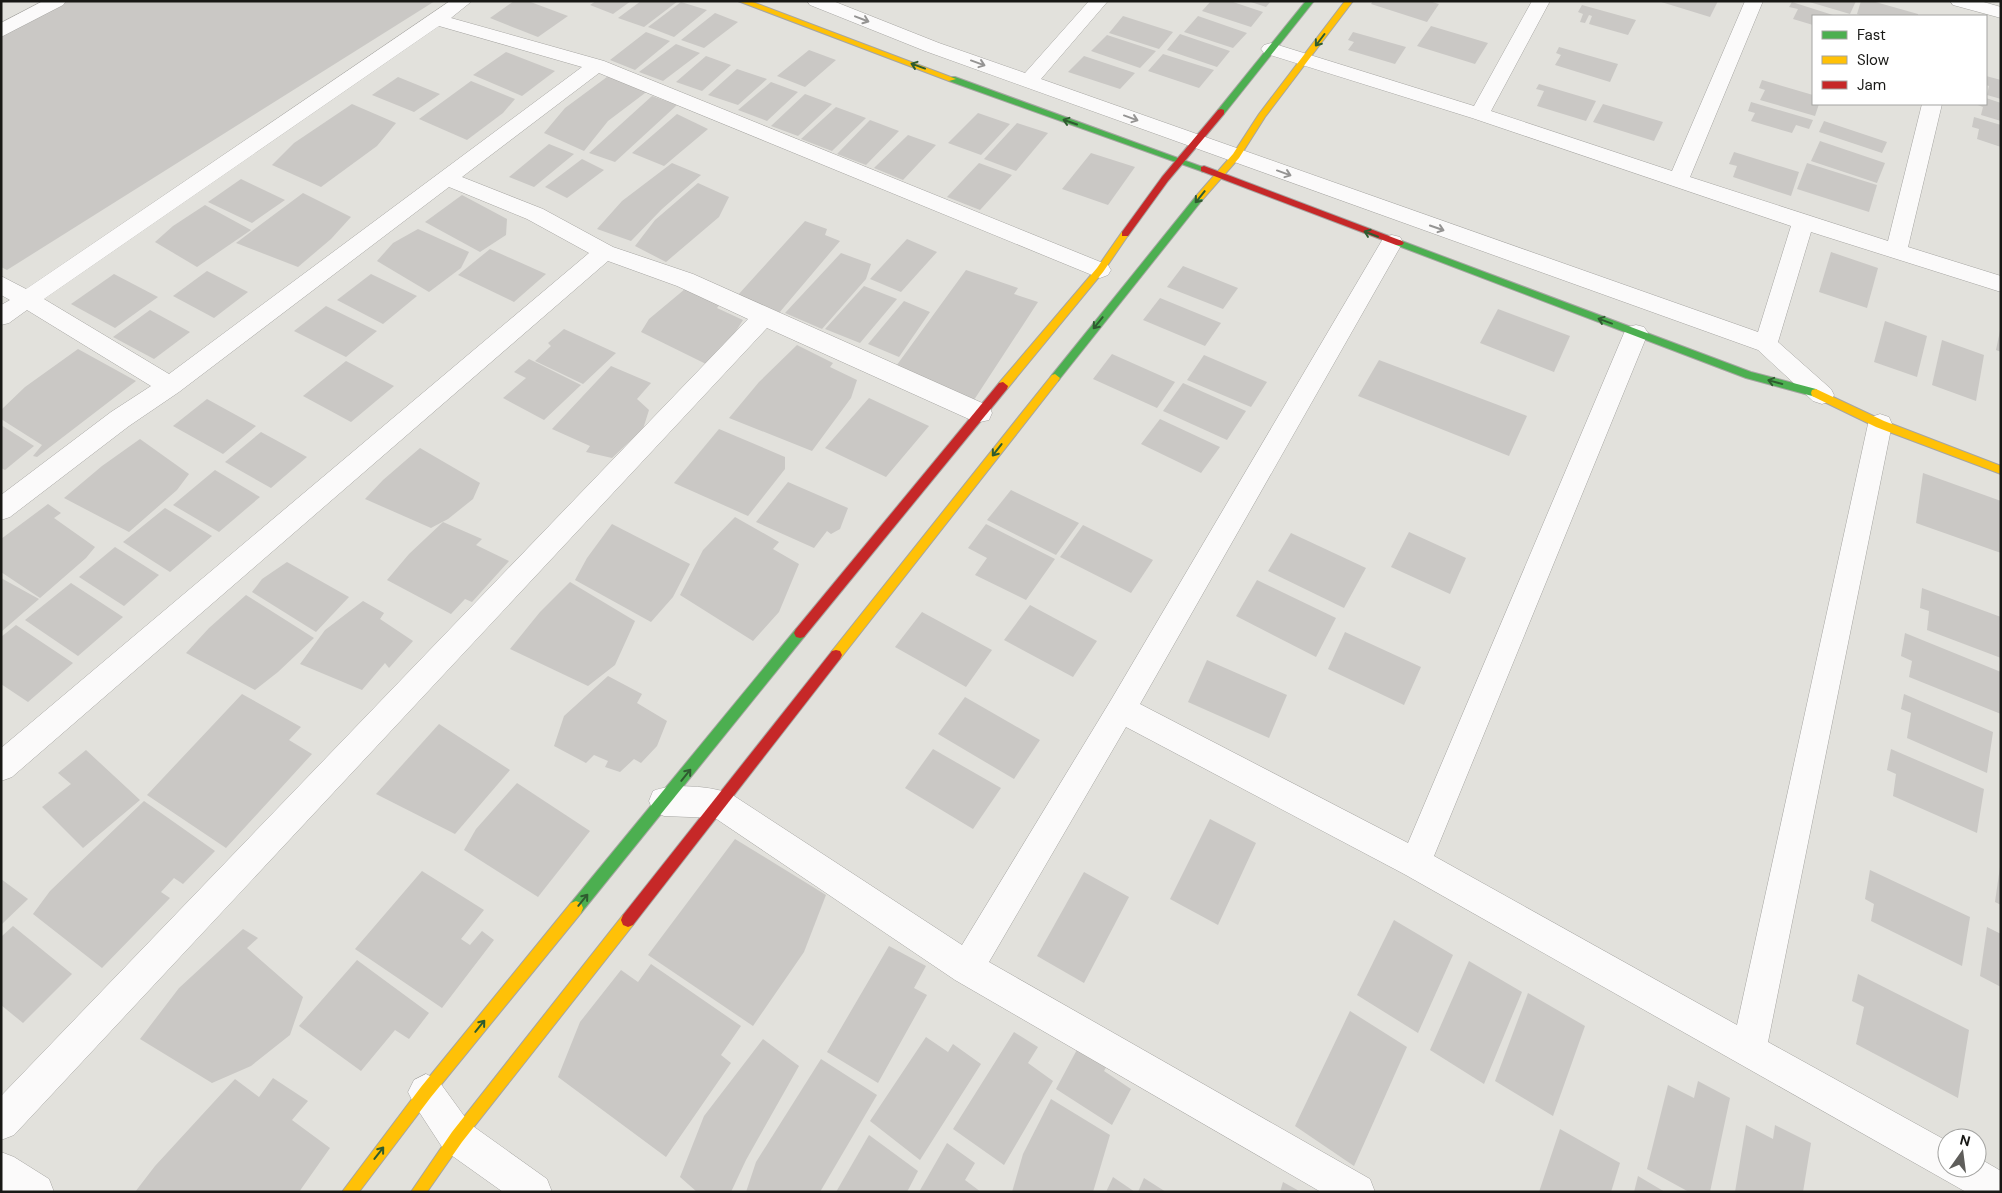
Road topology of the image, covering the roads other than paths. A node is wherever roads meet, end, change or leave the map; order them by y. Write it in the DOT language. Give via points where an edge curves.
graph roads {
  1 [pos="57,1"];
  2 [pos="463,1"];
  3 [pos="742,1"];
  4 [pos="816,1"];
  5 [pos="1099,1"];
  6 [pos="1310,1"];
  7 [pos="1349,1"];
  8 [pos="1541,1"];
  9 [pos="1754,1"];
  10 [pos="1958,1"];
  11 [pos="2001,13"];
  12 [pos="1953,15"];
  13 [pos="436,19"];
  14 [pos="1,31"];
  15 [pos="1271,49"];
  16 [pos="1305,60"];
  17 [pos="597,65"];
  18 [pos="1029,82"];
  19 [pos="1932,105"];
  20 [pos="1479,114"];
  21 [pos="1197,142"];
  22 [pos="1236,156"];
  23 [pos="1182,161"];
  24 [pos="1218,175"];
  25 [pos="448,178"];
  26 [pos="1678,181"];
  27 [pos="1803,222"];
  28 [pos="1392,242"];
  29 [pos="1896,251"];
  30 [pos="605,252"];
  31 [pos="1100,270"];
  32 [pos="1,284"];
  33 [pos="2001,284"];
  34 [pos="28,300"];
  35 [pos="1,317"];
  36 [pos="764,317"];
  37 [pos="1636,333"];
  38 [pos="1766,344"];
  39 [pos="170,386"];
  40 [pos="1822,394"];
  41 [pos="980,413"];
  42 [pos="1880,424"];
  43 [pos="2001,470"];
  44 [pos="1,510"];
  45 [pos="1121,710"];
  46 [pos="1,767"];
  47 [pos="664,801"];
  48 [pos="720,804"];
  49 [pos="1415,862"];
  50 [pos="967,968"];
  51 [pos="1748,1049"];
  52 [pos="426,1092"];
  53 [pos="1,1122"];
  54 [pos="457,1137"];
  55 [pos="1937,1155"];
  56 [pos="1,1170"];
  57 [pos="1978,1178"];
  58 [pos="2001,1191"];
  59 [pos="36,1192"];
  60 [pos="349,1192"];
  61 [pos="418,1192"];
  62 [pos="534,1192"];
  63 [pos="1357,1192"];
  1 -- 14 [label="street"];
  2 -- 13 [label="street"];
  23 -- 3 [label="street, one-way"];
  4 -- 18 [label="street, one-way"];
  5 -- 18 [label="street"];
  6 -- 15 [label="street"];
  7 -- 16 [label="street, one-way"];
  8 -- 20 [label="street"];
  9 -- 26 [label="street"];
  10 -- 11 [label="street"];
  10 -- 12 [label="street"];
  13 -- 17 [label="street"];
  13 -- 34 [label="street"];
  15 -- 16 [label="street"];
  15 -- 21 [label="street"];
  16 -- 20 [label="street"];
  16 -- 22 [label="street"];
  17 -- 25 [label="street"];
  17 -- 31 [label="street"];
  18 -- 21 [label="street, one-way"];
  19 -- 29 [label="street"];
  20 -- 26 [label="street"];
  21 -- 22 [label="street"];
  21 -- 23 [label="street"];
  22 -- 24 [label="street"];
  22 -- 38 [label="street, one-way"];
  23 -- 24 [label="street"];
  23 -- 31 [label="street" via="1165,179"];
  28 -- 24 [label="street, one-way"];
  24 -- 48 [label="street, one-way" via="1005,440"];
  25 -- 30 [label="street" via="535,214"];
  25 -- 39 [label="street"];
  26 -- 27 [label="street"];
  27 -- 29 [label="street"];
  27 -- 38 [label="street"];
  37 -- 28 [label="street, one-way"];
  28 -- 45 [label="street"];
  29 -- 33 [label="street"];
  30 -- 36 [label="street" via="685,280"];
  30 -- 46 [label="street"];
  31 -- 41 [label="street"];
  32 -- 34 [label="street"];
  34 -- 35 [label="street"];
  34 -- 39 [label="street"];
  36 -- 41 [label="street"];
  36 -- 53 [label="street"];
  40 -- 37 [label="street, one-way" via="1749,375"];
  37 -- 49 [label="street"];
  38 -- 40 [label="street"];
  39 -- 44 [label="street" via="120,419"];
  40 -- 42 [label="street"];
  47 -- 41 [label="street, one-way"];
  42 -- 43 [label="street"];
  42 -- 51 [label="street"];
  45 -- 49 [label="street"];
  45 -- 50 [label="street"];
  47 -- 48 [label="street"];
  52 -- 47 [label="street, one-way"];
  48 -- 50 [label="street"];
  48 -- 54 [label="street"];
  49 -- 51 [label="street"];
  50 -- 63 [label="street"];
  51 -- 55 [label="street"];
  52 -- 54 [label="street"];
  60 -- 52 [label="street, one-way"];
  54 -- 61 [label="street"];
  54 -- 62 [label="street"];
  56 -- 59 [label="street"];
  57 -- 58 [label="street"];
}
